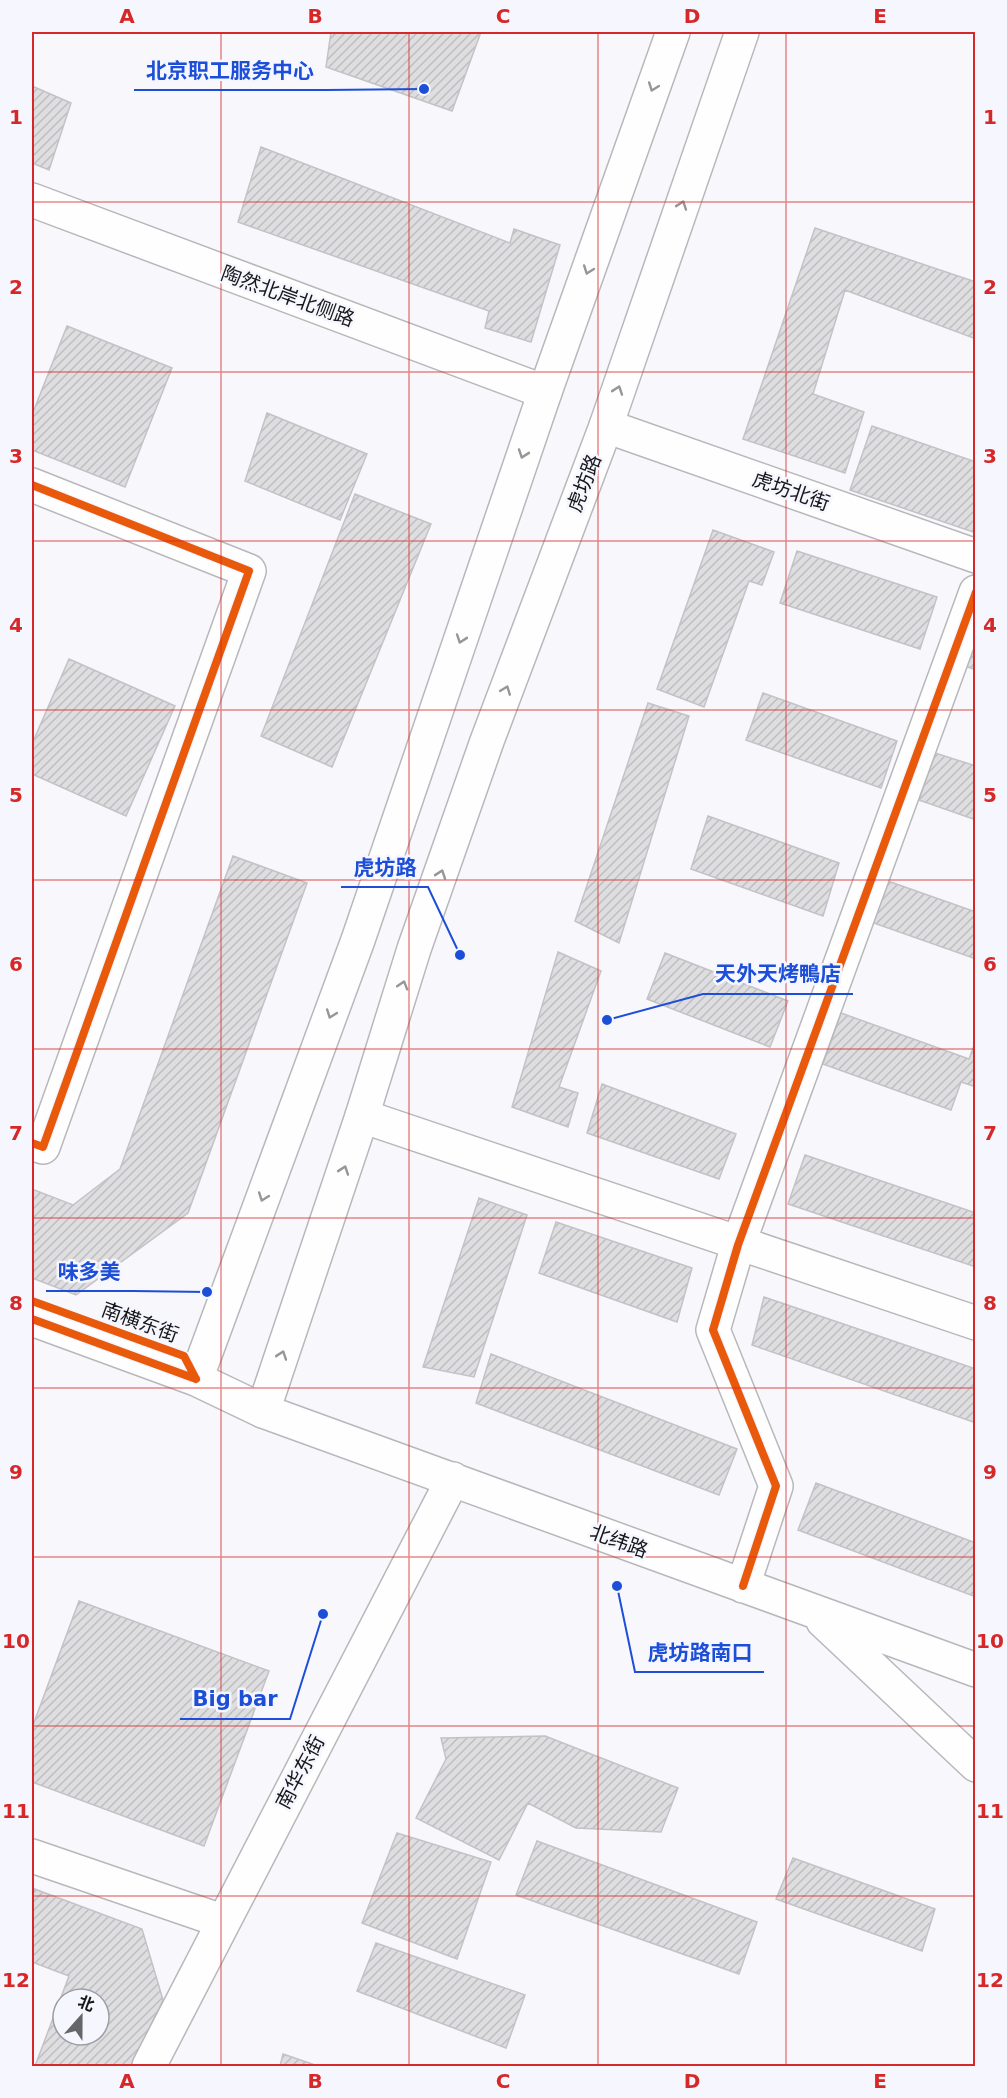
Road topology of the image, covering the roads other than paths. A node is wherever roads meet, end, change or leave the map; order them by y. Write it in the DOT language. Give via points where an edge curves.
graph roads {
  1 [pos="673,32"];
  2 [pos="742,32"];
  3 [pos="32,200"];
  4 [pos="545,392"];
  5 [pos="606,426"];
  6 [pos="32,485"];
  7 [pos="975,556"];
  8 [pos="975,592"];
  9 [pos="362,1116"];
  10 [pos="32,1143"];
  11 [pos="738,1245"];
  12 [pos="32,1301"];
  13 [pos="32,1319"];
  14 [pos="975,1323"];
  15 [pos="196,1379"];
  16 [pos="263,1411"];
  17 [pos="453,1479"];
  18 [pos="743,1586"];
  19 [pos="813,1612"];
  20 [pos="975,1670"];
  21 [pos="975,1765"];
  22 [pos="32,1856"];
  23 [pos="222,1921"];
  24 [pos="149,2067"];
  1 -- 4 [label="street, one-way"];
  5 -- 2 [label="street, 虎坊路, one-way"];
  3 -- 4 [label="street, 陶然北岸北侧路"];
  4 -- 15 [label="street, one-way" via="358,940"];
  5 -- 7 [label="street, 虎坊北街"];
  9 -- 5 [label="street, 虎坊路, one-way" via="414,949 487,741"];
  6 -- 10 [label="street" via="249,571 43,1147"];
  8 -- 11 [label="street"];
  9 -- 11 [label="street"];
  16 -- 9 [label="street, 虎坊路, one-way"];
  11 -- 14 [label="street"];
  11 -- 18 [label="street" via="713,1330 776,1486"];
  12 -- 15 [label="street, 南横东街" via="184,1356"];
  13 -- 15 [label="street, 南横东街"];
  15 -- 16 [label="street, 北纬路"];
  16 -- 17 [label="street, 北纬路"];
  17 -- 18 [label="street, 北纬路"];
  17 -- 23 [label="street, 南华东街"];
  18 -- 19 [label="street, 北纬路"];
  19 -- 20 [label="street, 北纬路"];
  19 -- 21 [label="street"];
  22 -- 23 [label="street"];
  23 -- 24 [label="street, 南华东街"];
}
